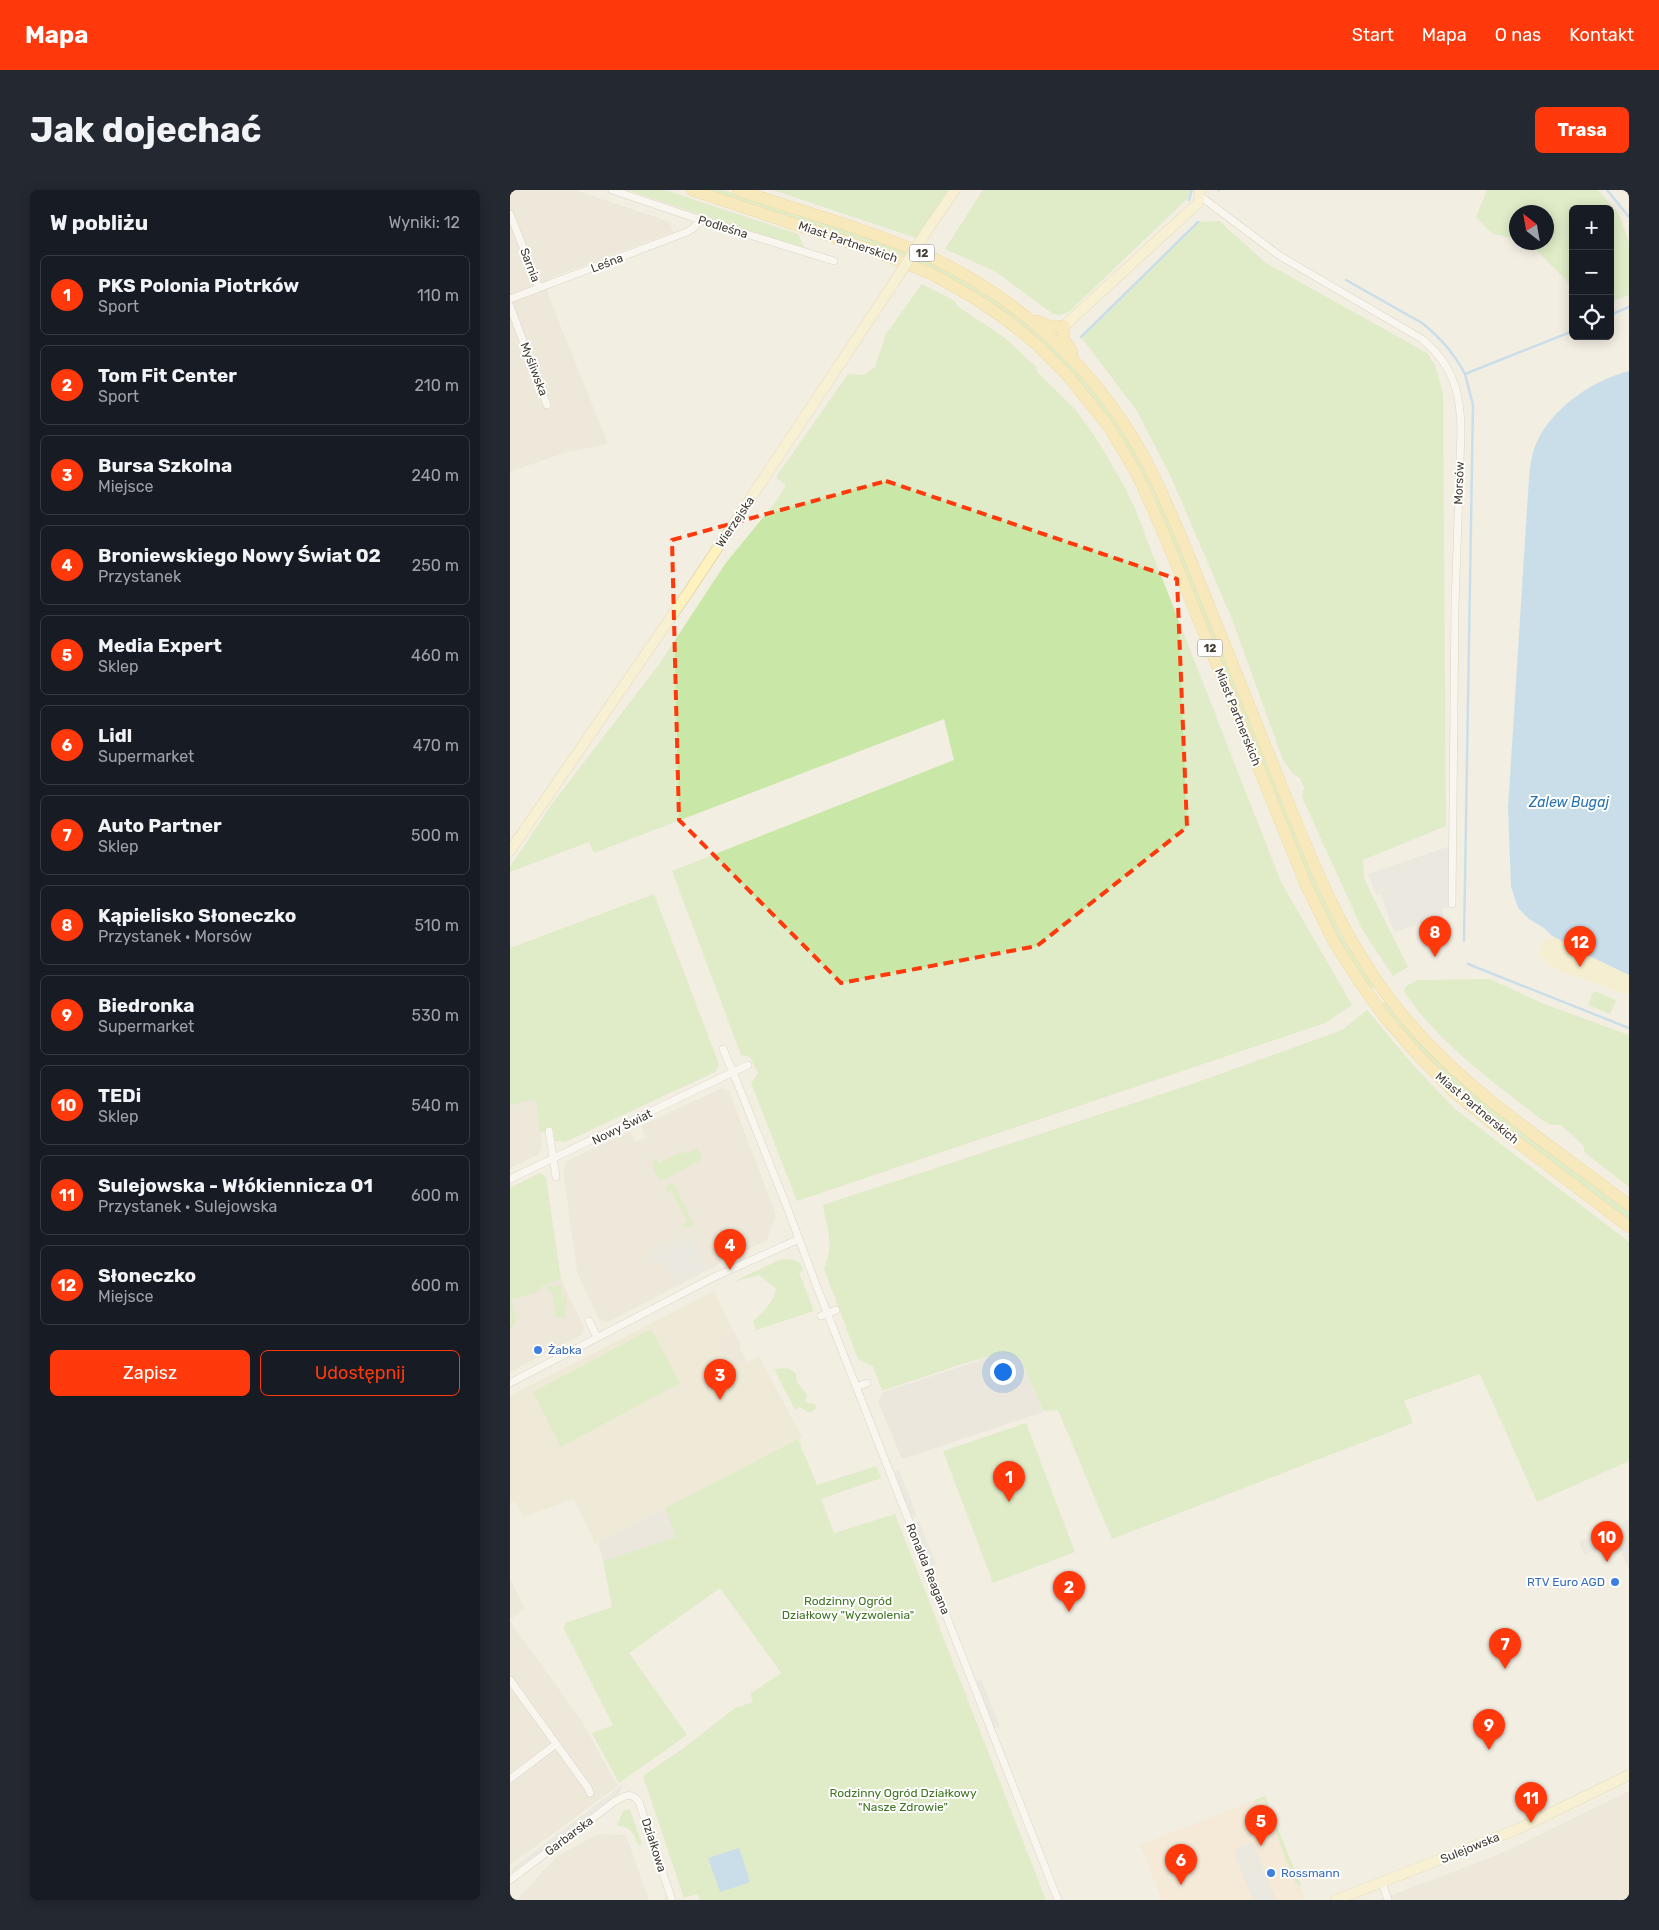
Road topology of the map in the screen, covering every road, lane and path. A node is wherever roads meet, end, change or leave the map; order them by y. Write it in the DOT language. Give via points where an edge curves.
graph roads {
  1 [pos="612,190"];
  2 [pos="692,190"];
  3 [pos="738,190"];
  4 [pos="954,190"];
  5 [pos="1200,193"];
  6 [pos="510,214"];
  7 [pos="698,219"];
  8 [pos="834,261"];
  9 [pos="539,288"];
  10 [pos="510,299"];
  11 [pos="510,306"];
  12 [pos="1028,318"];
  13 [pos="1064,326"];
  14 [pos="1079,366"];
  15 [pos="547,405"];
  16 [pos="510,851"];
  17 [pos="1452,904"];
  18 [pos="723,1049"];
  19 [pos="748,1065"];
  20 [pos="733,1072"];
  21 [pos="549,1131"];
  22 [pos="554,1159"];
  23 [pos="556,1177"];
  24 [pos="510,1179"];
  25 [pos="1629,1205"];
  26 [pos="1629,1227"];
  27 [pos="799,1239"];
  28 [pos="836,1310"];
  29 [pos="824,1314"];
  30 [pos="589,1321"];
  31 [pos="598,1337"];
  32 [pos="510,1383"];
  33 [pos="868,1383"];
  34 [pos="856,1387"];
  35 [pos="510,1680"];
  36 [pos="556,1744"];
  37 [pos="1629,1775"];
  38 [pos="510,1779"];
  39 [pos="590,1793"];
  40 [pos="629,1795"];
  41 [pos="510,1880"];
  42 [pos="1382,1882"];
  43 [pos="672,1900"];
  44 [pos="1058,1900"];
  45 [pos="1336,1900"];
  46 [pos="1388,1900"];
  1 -- 7 [label="street, Podleśna"];
  2 -- 26 [label="main road, Miast Partnerskich / 12" via="872,250 932,274 976,298 1008,321 1068,376 1101,416 1138,476 1306,885 1334,942 1359,981 1384,1016 1454,1092"];
  3 -- 12 [label="main road, Miast Partnerskich / 12" via="923,254 981,284"];
  4 -- 16 [label="street, Wierzejska, bridge" via="689,591"];
  5 -- 13 [label="street" via="1197,204"];
  5 -- 17 [label="street, Morsów" via="1280,256 1422,339 1440,356 1456,386 1461,432 1455,605"];
  6 -- 9 [label="street, Sarnia"];
  7 -- 8 [label="street, Podleśna"];
  7 -- 9 [label="street, Leśna" via="687,232"];
  9 -- 10 [label="street, Leśna"];
  11 -- 15 [label="street, Myśliwska"];
  12 -- 13 [label="main road" via="1051,327"];
  12 -- 14 [label="main road, Miast Partnerskich / 12"];
  13 -- 14 [label="main road" via="1063,338"];
  14 -- 25 [label="main road, Miast Partnerskich / 12" via="1130,432 1153,474 1316,870 1371,973 1407,1020 1453,1068"];
  18 -- 20 [label="street"];
  19 -- 20 [label="street, Nowy Świat"];
  20 -- 22 [label="street, Nowy Świat"];
  20 -- 27 [label="street"];
  21 -- 22 [label="street"];
  22 -- 23 [label="street"];
  22 -- 24 [label="street, Nowy Świat"];
  27 -- 29 [label="street, Ronalda Reagana"];
  27 -- 31 [label="street" via="715,1277"];
  28 -- 29 [label="street"];
  29 -- 34 [label="street, Ronalda Reagana"];
  30 -- 31 [label="street"];
  31 -- 32 [label="street"];
  33 -- 34 [label="street"];
  34 -- 44 [label="street, Ronalda Reagana"];
  35 -- 36 [label="street"];
  36 -- 38 [label="street"];
  36 -- 39 [label="street"];
  37 -- 42 [label="street, Sulejowska" via="1518,1829"];
  40 -- 41 [label="street, Garbarska" via="614,1802"];
  40 -- 43 [label="street, Działkowa" via="639,1802"];
  42 -- 45 [label="street, Sulejowska"];
  42 -- 46 [label="street"];
}
